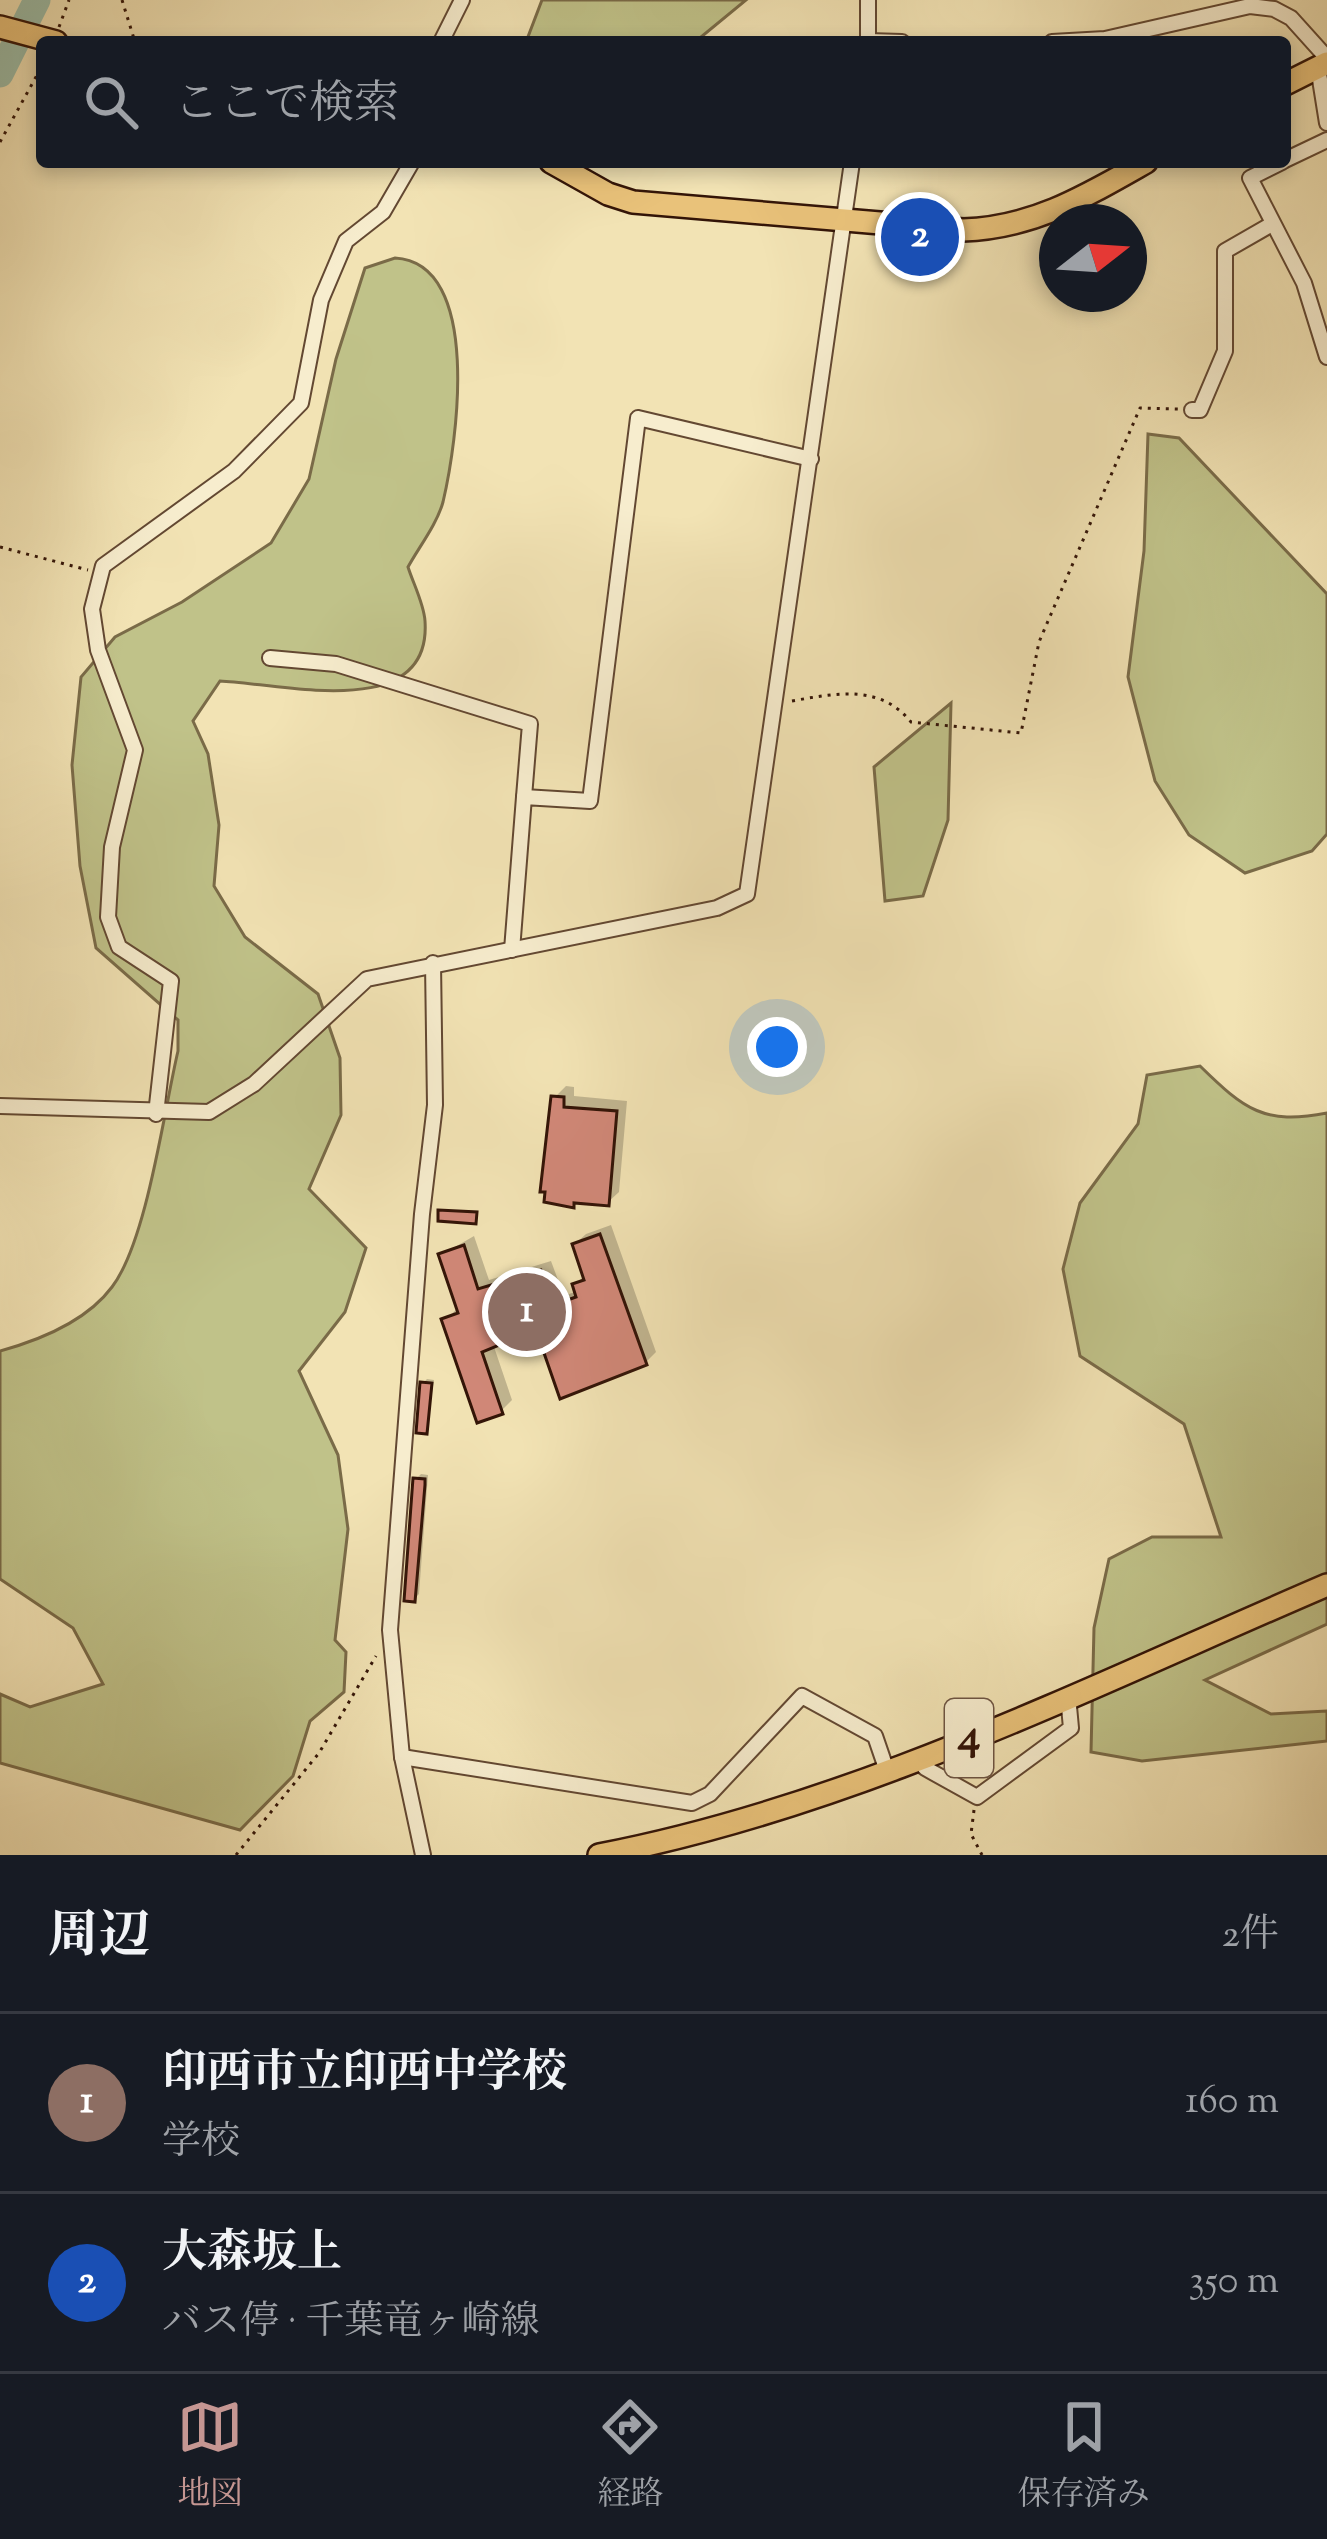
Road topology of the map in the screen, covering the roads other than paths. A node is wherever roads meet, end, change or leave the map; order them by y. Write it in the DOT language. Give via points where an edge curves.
graph roads {
  1 [pos="462,0"];
  2 [pos="868,0"];
  3 [pos="0,27"];
  4 [pos="444,36"];
  5 [pos="868,36"];
  6 [pos="1118,36"];
  7 [pos="36,37"];
  8 [pos="1324,63"];
  9 [pos="1291,81"];
  10 [pos="1327,123"];
  11 [pos="1327,140"];
  12 [pos="1291,157"];
  13 [pos="409,168"];
  14 [pos="562,168"];
  15 [pos="851,168"];
  16 [pos="1134,168"];
  17 [pos="1269,168"];
  18 [pos="844,221"];
  19 [pos="1272,224"];
  20 [pos="1327,357"];
  21 [pos="1192,410"];
  22 [pos="811,459"];
  23 [pos="269,658"];
  24 [pos="524,796"];
  25 [pos="512,950"];
  26 [pos="433,963"];
  27 [pos="0,1106"];
  28 [pos="156,1114"];
  29 [pos="1327,1585"];
  30 [pos="1068,1696"];
  31 [pos="402,1757"];
  32 [pos="925,1768"];
  33 [pos="887,1772"];
  34 [pos="423,1855"];
  35 [pos="599,1855"];
  1 -- 4 [label="street"];
  2 -- 5 [label="street"];
  3 -- 7 [label="main road"];
  6 -- 8 [label="street" via="1250,6 1274,9 1308,31"];
  8 -- 9 [label="main road"];
  8 -- 10 [label="street"];
  11 -- 12 [label="street"];
  13 -- 28 [label="street" via="383,212 346,241 321,300 301,404 235,471 101,573 92,609 98,650 135,750 112,847 108,917 119,947 171,981"];
  14 -- 18 [label="main road" via="633,202"];
  15 -- 18 [label="street"];
  16 -- 18 [label="main road" via="1063,208 1003,227"];
  17 -- 19 [label="street" via="1250,178"];
  18 -- 22 [label="street"];
  19 -- 20 [label="street" via="1304,283"];
  19 -- 21 [label="street" via="1225,251 1225,351 1200,410"];
  22 -- 24 [label="street" via="638,418 590,801"];
  22 -- 25 [label="street" via="748,894 717,908"];
  23 -- 24 [label="street" via="337,664 530,724"];
  24 -- 25 [label="street"];
  25 -- 26 [label="street"];
  26 -- 28 [label="street" via="367,979 231,1101 191,1115"];
  26 -- 31 [label="street" via="435,1105 390,1630"];
  27 -- 28 [label="street"];
  29 -- 30 [label="main road, 4"];
  30 -- 32 [label="street" via="1071,1728 977,1797"];
  30 -- 33 [label="main road, 4"];
  31 -- 33 [label="street" via="692,1803 710,1794 802,1696 874,1736"];
  31 -- 34 [label="street"];
  33 -- 35 [label="main road, 4"];
}
